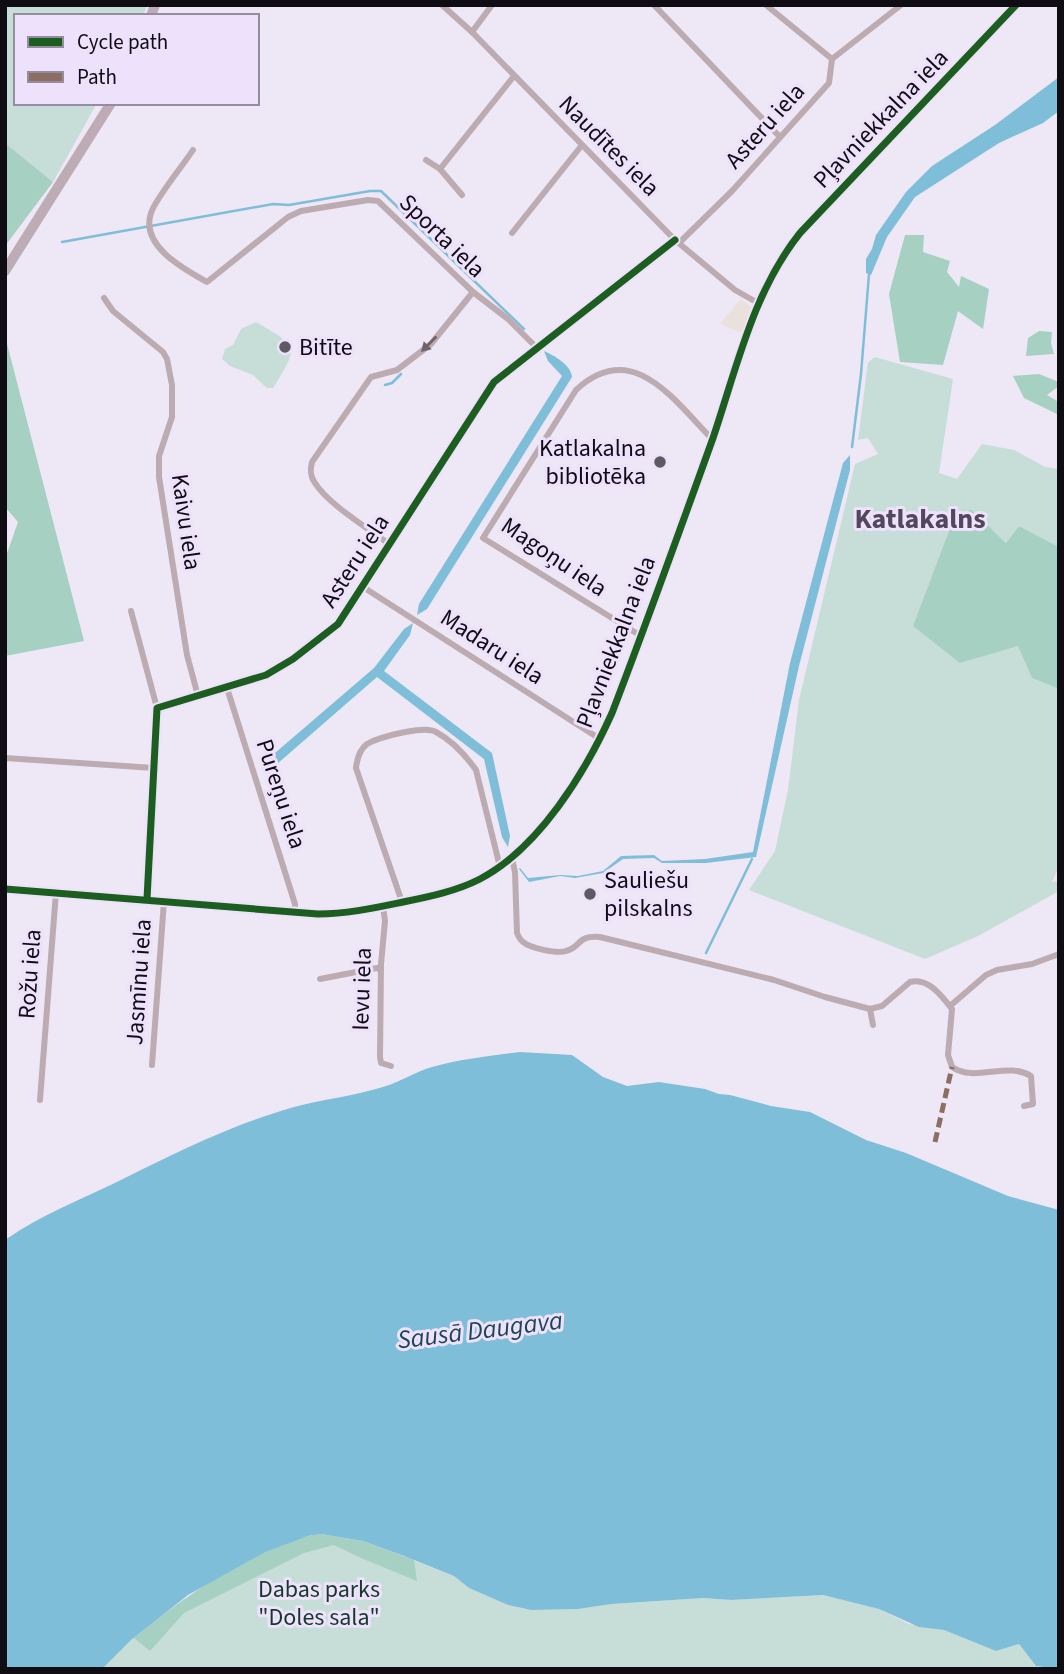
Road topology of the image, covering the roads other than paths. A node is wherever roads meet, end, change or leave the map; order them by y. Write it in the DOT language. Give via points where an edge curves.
graph roads {
  1 [pos="442,5"];
  2 [pos="492,5"];
  3 [pos="654,5"];
  4 [pos="766,5"];
  5 [pos="901,5"];
  6 [pos="1016,5"];
  7 [pos="471,32"];
  8 [pos="832,60"];
  9 [pos="514,76"];
  10 [pos="110,105"];
  11 [pos="779,136"];
  12 [pos="582,145"];
  13 [pos="193,150"];
  14 [pos="426,160"];
  15 [pos="440,169"];
  16 [pos="462,195"];
  17 [pos="512,233"];
  18 [pos="677,241"];
  19 [pos="5,271"];
  20 [pos="473,292"];
  21 [pos="104,298"];
  22 [pos="758,303"];
  23 [pos="537,348"];
  24 [pos="712,439"];
  25 [pos="389,544"];
  26 [pos="363,587"];
  27 [pos="131,611"];
  28 [pos="641,636"];
  29 [pos="227,688"];
  30 [pos="198,696"];
  31 [pos="157,708"];
  32 [pos="600,739"];
  33 [pos="5,758"];
  34 [pos="154,768"];
  35 [pos="512,859"];
  36 [pos="500,867"];
  37 [pos="5,889"];
  38 [pos="55,892"];
  39 [pos="147,899"];
  40 [pos="164,901"];
  41 [pos="402,902"];
  42 [pos="383,906"];
  43 [pos="295,911"];
  44 [pos="1059,954"];
  45 [pos="381,970"];
  46 [pos="320,979"];
  47 [pos="950,1006"];
  48 [pos="870,1009"];
  49 [pos="873,1025"];
  50 [pos="152,1065"];
  51 [pos="391,1066"];
  52 [pos="40,1100"];
  53 [pos="1024,1107"];
  1 -- 7 [label="street, Naudītes iela"];
  2 -- 7 [label="street"];
  3 -- 11 [label="street"];
  4 -- 8 [label="street"];
  5 -- 8 [label="street"];
  6 -- 22 [label="street, Pļavniekkalna iela" via="800,233 776,266"];
  7 -- 9 [label="street, Naudītes iela"];
  8 -- 11 [label="street, Asteru iela" via="830,83"];
  9 -- 12 [label="street, Naudītes iela"];
  9 -- 15 [label="street"];
  10 -- 19 [label="main road"];
  11 -- 18 [label="street, Asteru iela" via="732,191"];
  12 -- 17 [label="street"];
  12 -- 18 [label="street, Naudītes iela"];
  13 -- 20 [label="street, Sporta iela" via="151,213 150,235 185,269 207,282 288,217 368,200 378,201"];
  14 -- 15 [label="street"];
  15 -- 16 [label="street"];
  18 -- 22 [label="street, Naudītes iela"];
  18 -- 23 [label="street, Asteru iela"];
  20 -- 23 [label="street, Sporta iela"];
  20 -- 25 [label="street, one-way" via="431,344 401,368 371,377 312,462 316,486"];
  21 -- 30 [label="street, Kaivu iela" via="113,311 163,352 170,370 172,417 159,456 159,477 187,655"];
  22 -- 24 [label="street, Pļavniekkalna iela"];
  23 -- 25 [label="street, Asteru iela" via="494,382"];
  24 -- 28 [label="street, Pļavniekkalna iela"];
  24 -- 28 [label="street, Magoņu iela" via="646,376 632,369 610,370 589,378 576,390 483,538"];
  25 -- 26 [label="street, Asteru iela"];
  26 -- 29 [label="street, Asteru iela" via="330,631 279,668"];
  26 -- 32 [label="street, Madaru iela"];
  27 -- 31 [label="street"];
  28 -- 32 [label="street, Pļavniekkalna iela"];
  29 -- 30 [label="street, Asteru iela"];
  29 -- 43 [label="street, Pureņu iela"];
  30 -- 31 [label="street, Asteru iela"];
  31 -- 34 [label="street"];
  32 -- 35 [label="street, Pļavniekkalna iela" via="566,795"];
  33 -- 34 [label="street"];
  34 -- 39 [label="street"];
  35 -- 36 [label="street, Pļavniekkalna iela"];
  35 -- 48 [label="street" via="520,940 559,952 584,938 600,937"];
  36 -- 41 [label="street, Pļavniekkalna iela" via="463,886"];
  36 -- 41 [label="street" via="476,770 467,758 434,730 414,729 366,744 357,756 356,768"];
  37 -- 38 [label="street, Pļavniekkalna iela"];
  38 -- 39 [label="street, Pļavniekkalna iela"];
  38 -- 52 [label="street, Rožu iela"];
  39 -- 40 [label="street, Pļavniekkalna iela"];
  40 -- 43 [label="street, Pļavniekkalna iela"];
  40 -- 50 [label="street, Jasmīnu iela"];
  41 -- 42 [label="street, Pļavniekkalna iela"];
  42 -- 43 [label="street, Pļavniekkalna iela" via="353,913"];
  42 -- 45 [label="street, Ievu iela"];
  44 -- 47 [label="street" via="986,975"];
  45 -- 46 [label="street"];
  45 -- 51 [label="street, Ievu iela" via="380,1058 384,1066"];
  47 -- 48 [label="street" via="927,983 915,981 882,1006"];
  47 -- 53 [label="street" via="948,1055 952,1067 970,1073 1022,1070 1031,1076 1033,1087 1033,1104"];
  48 -- 49 [label="street"];
}
